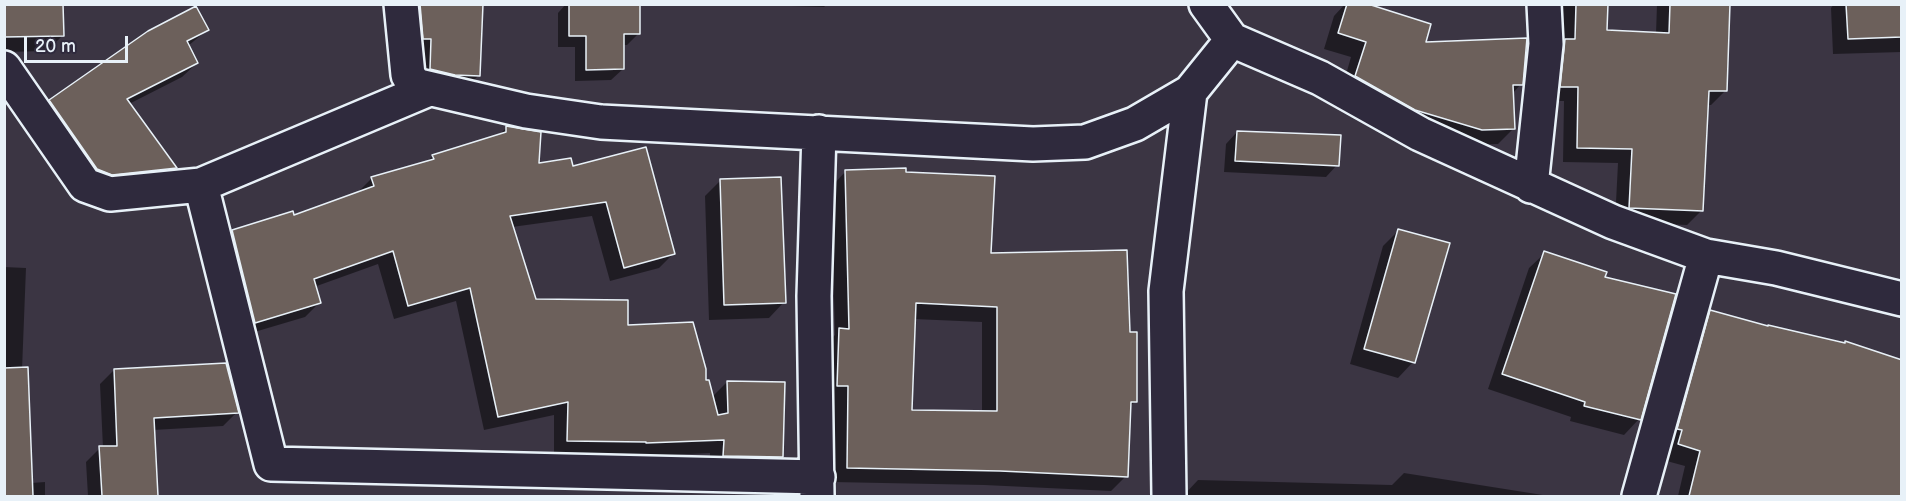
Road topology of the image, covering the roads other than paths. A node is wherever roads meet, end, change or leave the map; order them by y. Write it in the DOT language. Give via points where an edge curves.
graph roads {
  1 [pos="401,4"];
  2 [pos="1206,4"];
  3 [pos="1544,4"];
  4 [pos="1232,40"];
  5 [pos="4,68"];
  6 [pos="429,88"];
  7 [pos="1190,92"];
  8 [pos="819,132"];
  9 [pos="201,185"];
  10 [pos="1531,186"];
  11 [pos="1706,256"];
  12 [pos="1902,299"];
  13 [pos="817,487"];
  14 [pos="1169,496"];
  15 [pos="1639,496"];
  1 -- 6 [label="street" via="408,75 415,85"];
  2 -- 4 [label="street"];
  3 -- 10 [label="street" via="1546,44"];
  4 -- 7 [label="street"];
  4 -- 10 [label="street" via="1320,78 1420,134"];
  5 -- 9 [label="street" via="85,185 110,194"];
  6 -- 8 [label="street" via="526,111 601,122"];
  6 -- 9 [label="street"];
  7 -- 8 [label="street" via="1135,124 1085,142 1033,144"];
  7 -- 14 [label="street" via="1166,291"];
  8 -- 13 [label="street" via="814,296"];
  9 -- 13 [label="street" via="272,464"];
  10 -- 11 [label="street"];
  11 -- 12 [label="street" via="1776,268"];
  11 -- 15 [label="street"];
}
